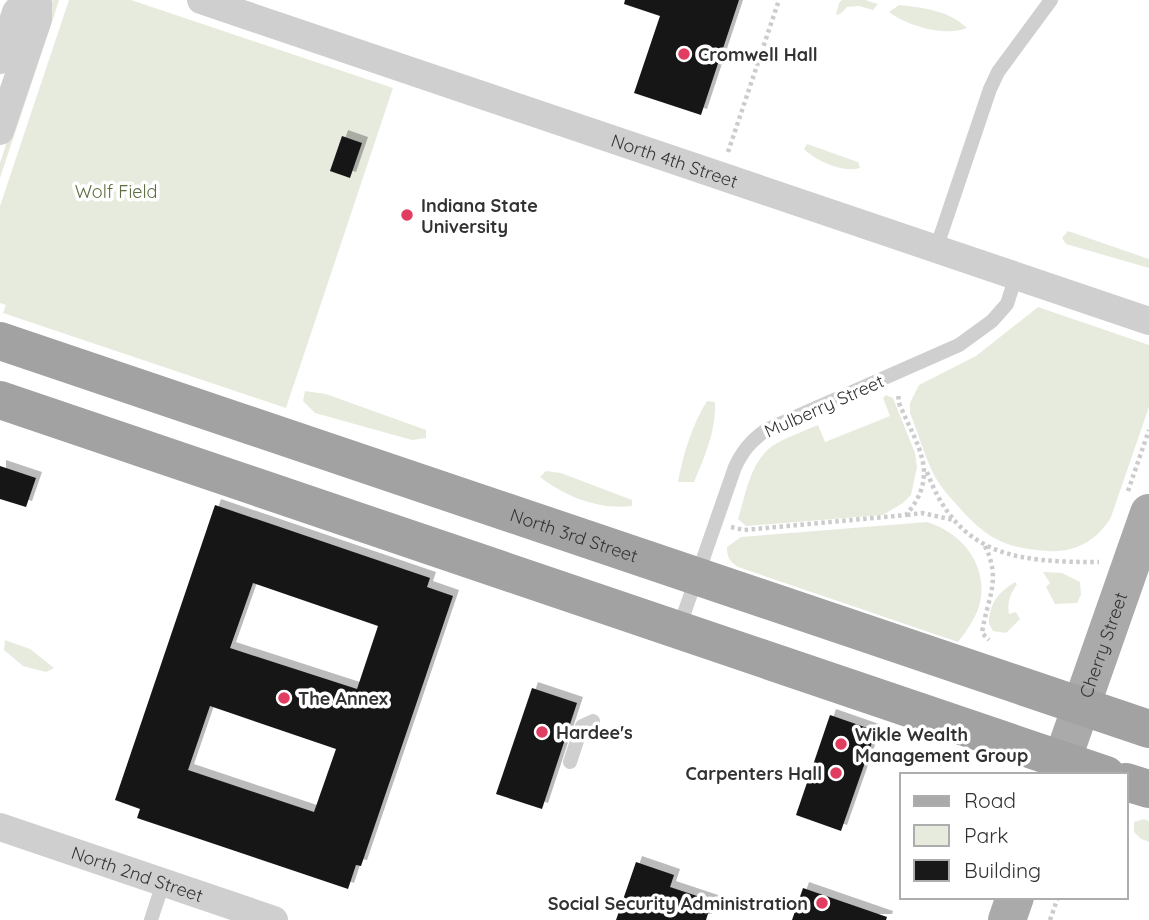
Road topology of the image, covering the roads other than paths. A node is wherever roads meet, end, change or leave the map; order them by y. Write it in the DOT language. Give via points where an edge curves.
graph roads {
  1 [pos="26,0"];
  2 [pos="38,0"];
  3 [pos="201,0"];
  4 [pos="1051,0"];
  5 [pos="246,7"];
  6 [pos="0,60"];
  7 [pos="0,131"];
  8 [pos="936,249"];
  9 [pos="1016,276"];
  10 [pos="1149,321"];
  11 [pos="0,341"];
  12 [pos="0,400"];
  13 [pos="1149,513"];
  14 [pos="697,576"];
  15 [pos="678,629"];
  16 [pos="1082,706"];
  17 [pos="593,721"];
  18 [pos="1149,729"];
  19 [pos="570,762"];
  20 [pos="1060,767"];
  21 [pos="1094,773"];
  22 [pos="1128,783"];
  23 [pos="1149,789"];
  24 [pos="0,827"];
  25 [pos="163,883"];
  26 [pos="1014,899"];
  27 [pos="150,920"];
  28 [pos="274,920"];
  29 [pos="1007,920"];
  1 -- 6 [label="street" via="16,12"];
  2 -- 7 [label="street" via="38,19"];
  3 -- 5 [label="street, North 4th Street"];
  4 -- 8 [label="lane" via="990,89"];
  5 -- 8 [label="street, North 4th Street"];
  8 -- 9 [label="street, North 4th Street"];
  9 -- 10 [label="street, North 4th Street"];
  9 -- 14 [label="lane, Mulberry Street" via="1007,304 959,345 753,439 743,451"];
  11 -- 14 [label="highway, North 3rd Street"];
  12 -- 15 [label="highway"];
  13 -- 16 [label="main road, Cherry Street"];
  14 -- 15 [label="lane, Mulberry Street"];
  14 -- 16 [label="highway, North 3rd Street"];
  15 -- 20 [label="highway"];
  16 -- 18 [label="highway, North 3rd Street"];
  16 -- 20 [label="main road, Cherry Street"];
  17 -- 19 [label="lane" via="582,726"];
  20 -- 21 [label="highway"];
  22 -- 23 [label="highway"];
  24 -- 25 [label="street, North 2nd Street"];
  25 -- 27 [label="lane"];
  25 -- 28 [label="street, North 2nd Street"];
  26 -- 29 [label="main road"];
}
